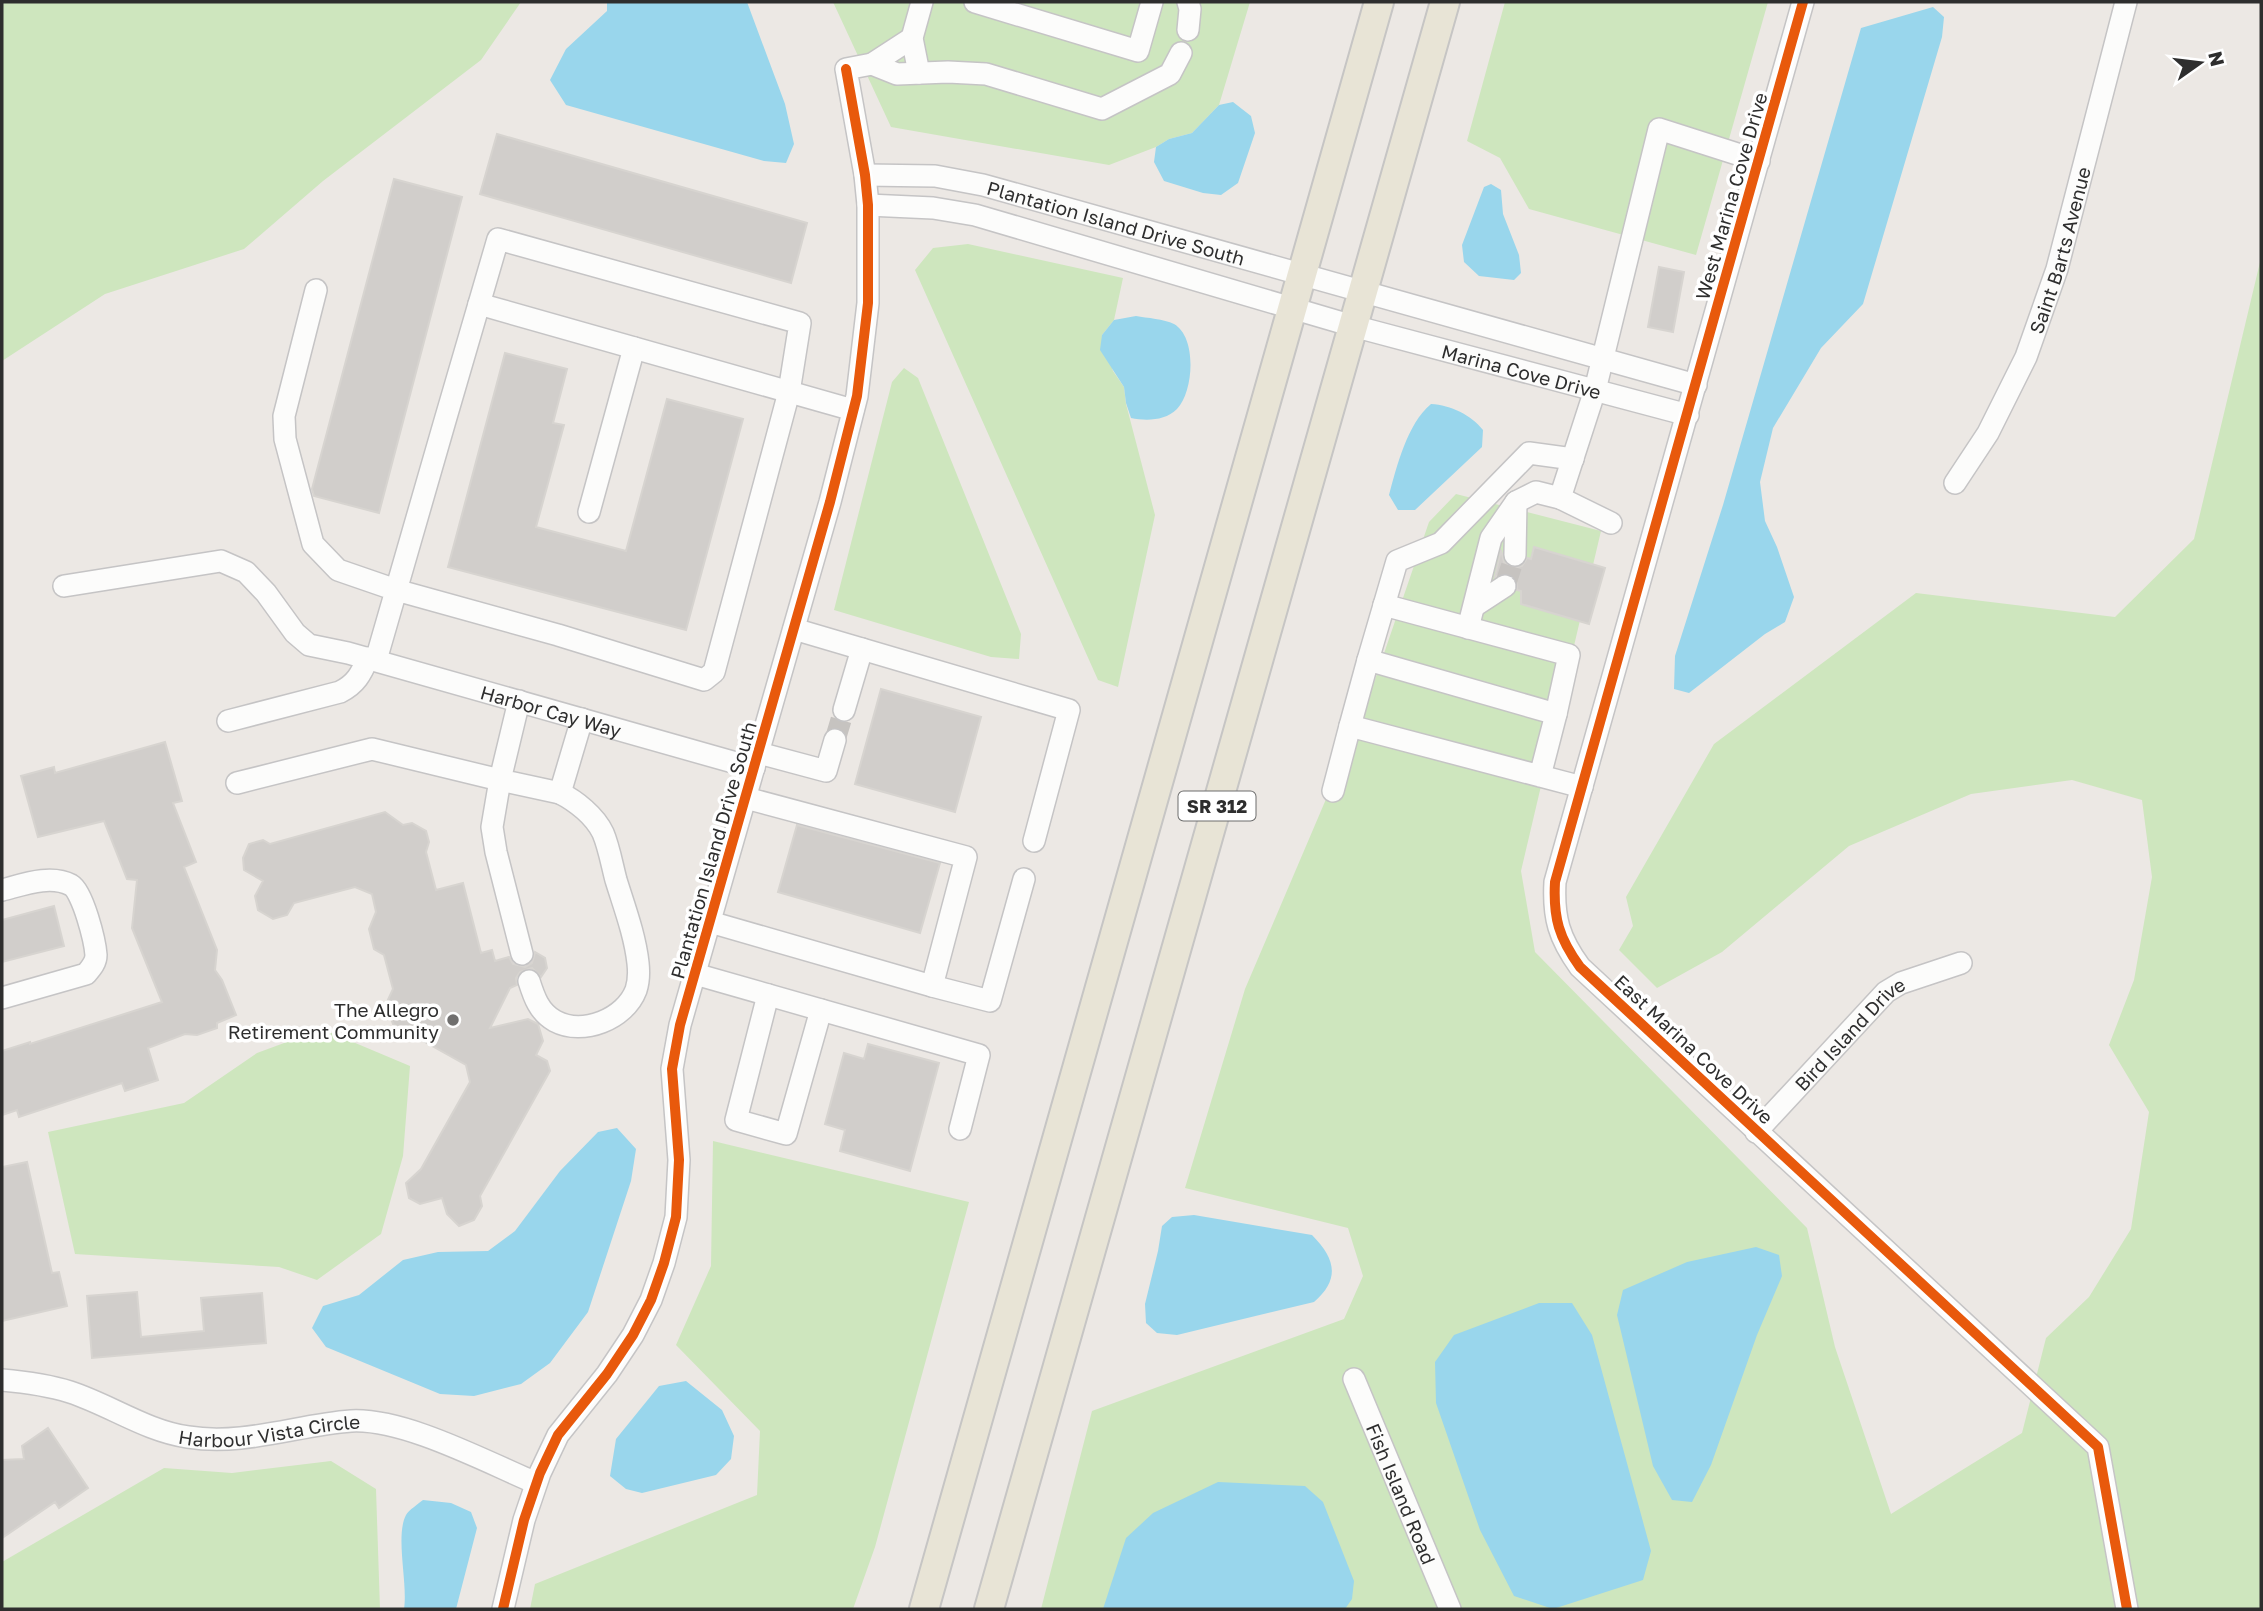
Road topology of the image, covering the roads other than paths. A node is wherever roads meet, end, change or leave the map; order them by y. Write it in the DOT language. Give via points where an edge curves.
graph roads {
  1 [pos="922,2"];
  2 [pos="975,2"];
  3 [pos="1153,2"];
  4 [pos="1188,2"];
  5 [pos="1379,2"];
  6 [pos="1445,2"];
  7 [pos="1804,2"];
  8 [pos="2126,2"];
  9 [pos="1188,30"];
  10 [pos="912,38"];
  11 [pos="1181,53"];
  12 [pos="872,64"];
  13 [pos="919,73"];
  14 [pos="1759,161"];
  15 [pos="865,175"];
  16 [pos="868,205"];
  17 [pos="1301,275"];
  18 [pos="316,290"];
  19 [pos="1363,292"];
  20 [pos="479,304"];
  21 [pos="1292,308"];
  22 [pos="1353,326"];
  23 [pos="634,348"];
  24 [pos="1603,359"];
  25 [pos="1595,390"];
  26 [pos="789,391"];
  27 [pos="1692,400"];
  28 [pos="853,410"];
  29 [pos="1573,459"];
  30 [pos="1955,483"];
  31 [pos="1560,498"];
  32 [pos="1516,502"];
  33 [pos="589,512"];
  34 [pos="1611,523"];
  35 [pos="1515,555"];
  36 [pos="64,586"];
  37 [pos="1505,586"];
  38 [pos="396,590"];
  39 [pos="1384,605"];
  40 [pos="1476,605"];
  41 [pos="1468,628"];
  42 [pos="794,629"];
  43 [pos="862,649"];
  44 [pos="364,657"];
  45 [pos="1368,660"];
  46 [pos="519,701"];
  47 [pos="844,710"];
  48 [pos="1556,714"];
  49 [pos="582,719"];
  50 [pos="228,721"];
  51 [pos="1350,726"];
  52 [pos="835,740"];
  53 [pos="757,760"];
  54 [pos="1540,776"];
  55 [pos="500,780"];
  56 [pos="237,783"];
  57 [pos="1582,787"];
  58 [pos="1333,791"];
  59 [pos="560,793"];
  60 [pos="746,798"];
  61 [pos="1034,841"];
  62 [pos="1024,879"];
  63 [pos="2,890"];
  64 [pos="710,922"];
  65 [pos="522,954"];
  66 [pos="1961,963"];
  67 [pos="695,974"];
  68 [pos="529,981"];
  69 [pos="932,986"];
  70 [pos="768,995"];
  71 [pos="2,998"];
  72 [pos="821,1010"];
  73 [pos="960,1129"];
  74 [pos="1756,1132"];
  75 [pos="1354,1379"];
  76 [pos="2,1380"];
  77 [pos="536,1483"];
  78 [pos="503,1609"];
  79 [pos="924,1609"];
  80 [pos="989,1609"];
  81 [pos="1450,1609"];
  82 [pos="2127,1609"];
  1 -- 10 [label="street"];
  2 -- 3 [label="street" via="1138,51"];
  4 -- 9 [label="street"];
  5 -- 17 [label="main road, SR 312"];
  6 -- 19 [label="main road, SR 312"];
  7 -- 14 [label="street, West Marina Cove Drive"];
  8 -- 30 [label="street, Saint Barts Avenue" via="2057,269 2035,331 1988,433"];
  10 -- 12 [label="street"];
  10 -- 13 [label="street"];
  11 -- 13 [label="street" via="1170,74 1102,109 986,74"];
  12 -- 13 [label="street" via="897,74"];
  12 -- 15 [label="street, Plantation Island Drive South" via="846,69"];
  14 -- 24 [label="street" via="1660,129"];
  14 -- 27 [label="street, West Marina Cove Drive"];
  15 -- 16 [label="street, Plantation Island Drive South"];
  15 -- 17 [label="street, Plantation Island Drive South" via="934,176 982,185"];
  16 -- 21 [label="street, Plantation Island Drive South" via="975,215"];
  16 -- 28 [label="street, Plantation Island Drive South" via="868,303"];
  17 -- 19 [label="street, Plantation Island Drive South"];
  17 -- 21 [label="main road, SR 312"];
  18 -- 38 [label="street" via="284,416 285,439 313,544 338,570"];
  19 -- 22 [label="main road, SR 312"];
  19 -- 24 [label="street, Marina Cove Drive"];
  20 -- 23 [label="street"];
  20 -- 26 [label="street" via="498,239 800,323"];
  20 -- 38 [label="street"];
  21 -- 22 [label="street, Plantation Island Drive South"];
  21 -- 79 [label="main road, SR 312"];
  22 -- 25 [label="street, Marina Cove Drive"];
  22 -- 80 [label="main road, SR 312"];
  23 -- 26 [label="street"];
  23 -- 33 [label="street"];
  24 -- 25 [label="street"];
  24 -- 27 [label="street, Marina Cove Drive"];
  25 -- 27 [label="street, Marina Cove Drive"];
  25 -- 29 [label="street"];
  26 -- 28 [label="street"];
  26 -- 38 [label="street" via="714,672 704,680"];
  27 -- 57 [label="street, East Marina Cove Drive"];
  28 -- 42 [label="street, Plantation Island Drive South"];
  29 -- 31 [label="street"];
  29 -- 39 [label="street" via="1530,453 1441,543 1396,561"];
  31 -- 32 [label="street" via="1536,492"];
  31 -- 34 [label="street"];
  32 -- 35 [label="street"];
  32 -- 40 [label="street" via="1491,538"];
  36 -- 44 [label="street, Harbor Cay Way" via="220,561 246,572 309,645"];
  37 -- 40 [label="street"];
  38 -- 44 [label="street"];
  39 -- 41 [label="street"];
  39 -- 45 [label="street"];
  40 -- 41 [label="street"];
  41 -- 48 [label="street" via="1569,655"];
  42 -- 43 [label="street"];
  42 -- 53 [label="street, Plantation Island Drive South"];
  43 -- 47 [label="street"];
  43 -- 61 [label="street" via="1069,710"];
  44 -- 46 [label="street, Harbor Cay Way"];
  44 -- 50 [label="street" via="360,676 340,692"];
  45 -- 48 [label="street"];
  45 -- 51 [label="street"];
  46 -- 49 [label="street, Harbor Cay Way"];
  46 -- 55 [label="street"];
  48 -- 54 [label="street"];
  49 -- 53 [label="street, Harbor Cay Way"];
  49 -- 59 [label="street"];
  51 -- 54 [label="street"];
  51 -- 58 [label="street"];
  52 -- 53 [label="street, Harbor Cay Way" via="826,771"];
  53 -- 60 [label="street, Plantation Island Drive South"];
  54 -- 57 [label="street"];
  55 -- 56 [label="street" via="372,749"];
  55 -- 59 [label="street"];
  55 -- 65 [label="street" via="492,827"];
  57 -- 74 [label="street, East Marina Cove Drive" via="1555,882 1553,903 1566,948 1580,967"];
  59 -- 68 [label="street" via="574,800 602,832 639,977 627,1006 604,1021 585,1026 556,1022 535,1001"];
  60 -- 64 [label="street, Plantation Island Drive South"];
  60 -- 69 [label="street" via="966,857"];
  62 -- 69 [label="street" via="990,1001"];
  63 -- 71 [label="street" via="32,882 69,884 83,900 96,955 86,974"];
  64 -- 67 [label="street, Plantation Island Drive South"];
  64 -- 69 [label="street"];
  66 -- 74 [label="street, Bird Island Drive" via="1886,992"];
  67 -- 70 [label="street"];
  67 -- 77 [label="street, Plantation Island Drive South" via="672,1069 679,1160 676,1217 664,1263 633,1335 558,1435"];
  70 -- 72 [label="street"];
  70 -- 72 [label="street" via="736,1120 786,1134"];
  72 -- 73 [label="street" via="979,1055"];
  74 -- 82 [label="street, East Marina Cove Drive" via="2098,1447"];
  75 -- 81 [label="street, Fish Island Road"];
  76 -- 77 [label="street, Harbour Vista Circle" via="69,1392 177,1436 204,1440 354,1421 389,1424"];
  77 -- 78 [label="street, Plantation Island Drive South"];
}
